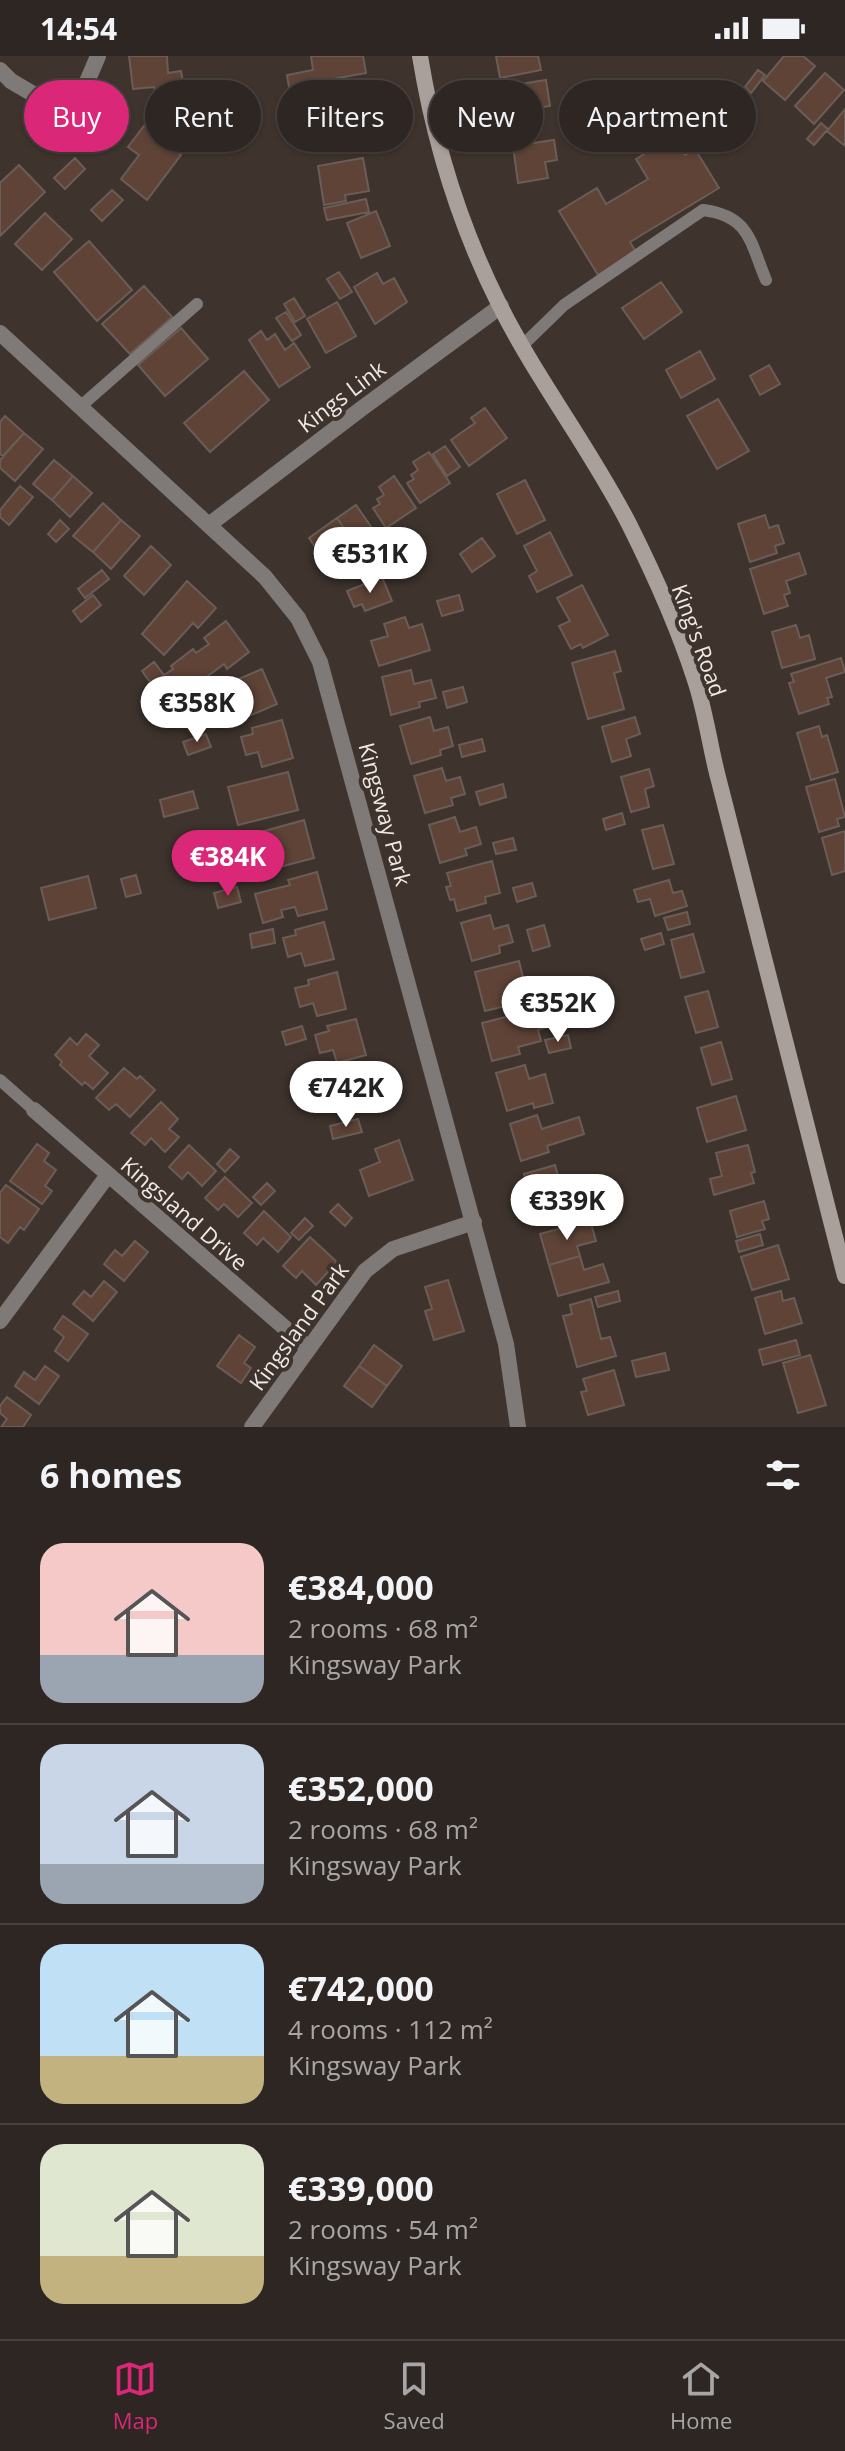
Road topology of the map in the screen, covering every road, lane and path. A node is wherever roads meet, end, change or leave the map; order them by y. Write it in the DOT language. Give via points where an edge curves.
graph roads {
  1 [pos="98,56"];
  2 [pos="420,56"];
  3 [pos="0,70"];
  4 [pos="766,280"];
  5 [pos="197,304"];
  6 [pos="501,306"];
  7 [pos="0,333"];
  8 [pos="523,345"];
  9 [pos="81,406"];
  10 [pos="210,524"];
  11 [pos="0,1080"];
  12 [pos="34,1110"];
  13 [pos="108,1175"];
  14 [pos="474,1222"];
  15 [pos="844,1265"];
  16 [pos="0,1321"];
  17 [pos="308,1348"];
  18 [pos="252,1427"];
  19 [pos="518,1427"];
  1 -- 3 [label="street" via="72,117"];
  2 -- 6 [label="street, King's Road" via="429,110 455,200"];
  4 -- 8 [label="lane" via="743,225 723,213 703,210 564,305"];
  5 -- 9 [label="lane"];
  6 -- 8 [label="street, King's Road"];
  6 -- 10 [label="street, Kings Link"];
  7 -- 9 [label="street, Kingsway Park"];
  8 -- 15 [label="street, King's Road" via="628,523 685,651"];
  9 -- 10 [label="street, Kingsway Park"];
  10 -- 14 [label="street, Kingsway Park" via="298,618 320,662"];
  11 -- 12 [label="lane"];
  12 -- 13 [label="street, Kingsland Drive"];
  13 -- 16 [label="street"];
  13 -- 17 [label="street, Kingsland Drive"];
  14 -- 17 [label="street, Kingsland Park" via="393,1249 365,1271"];
  14 -- 19 [label="street, Kingsway Park" via="506,1344"];
  17 -- 18 [label="street, Kingsland Park"];
}
